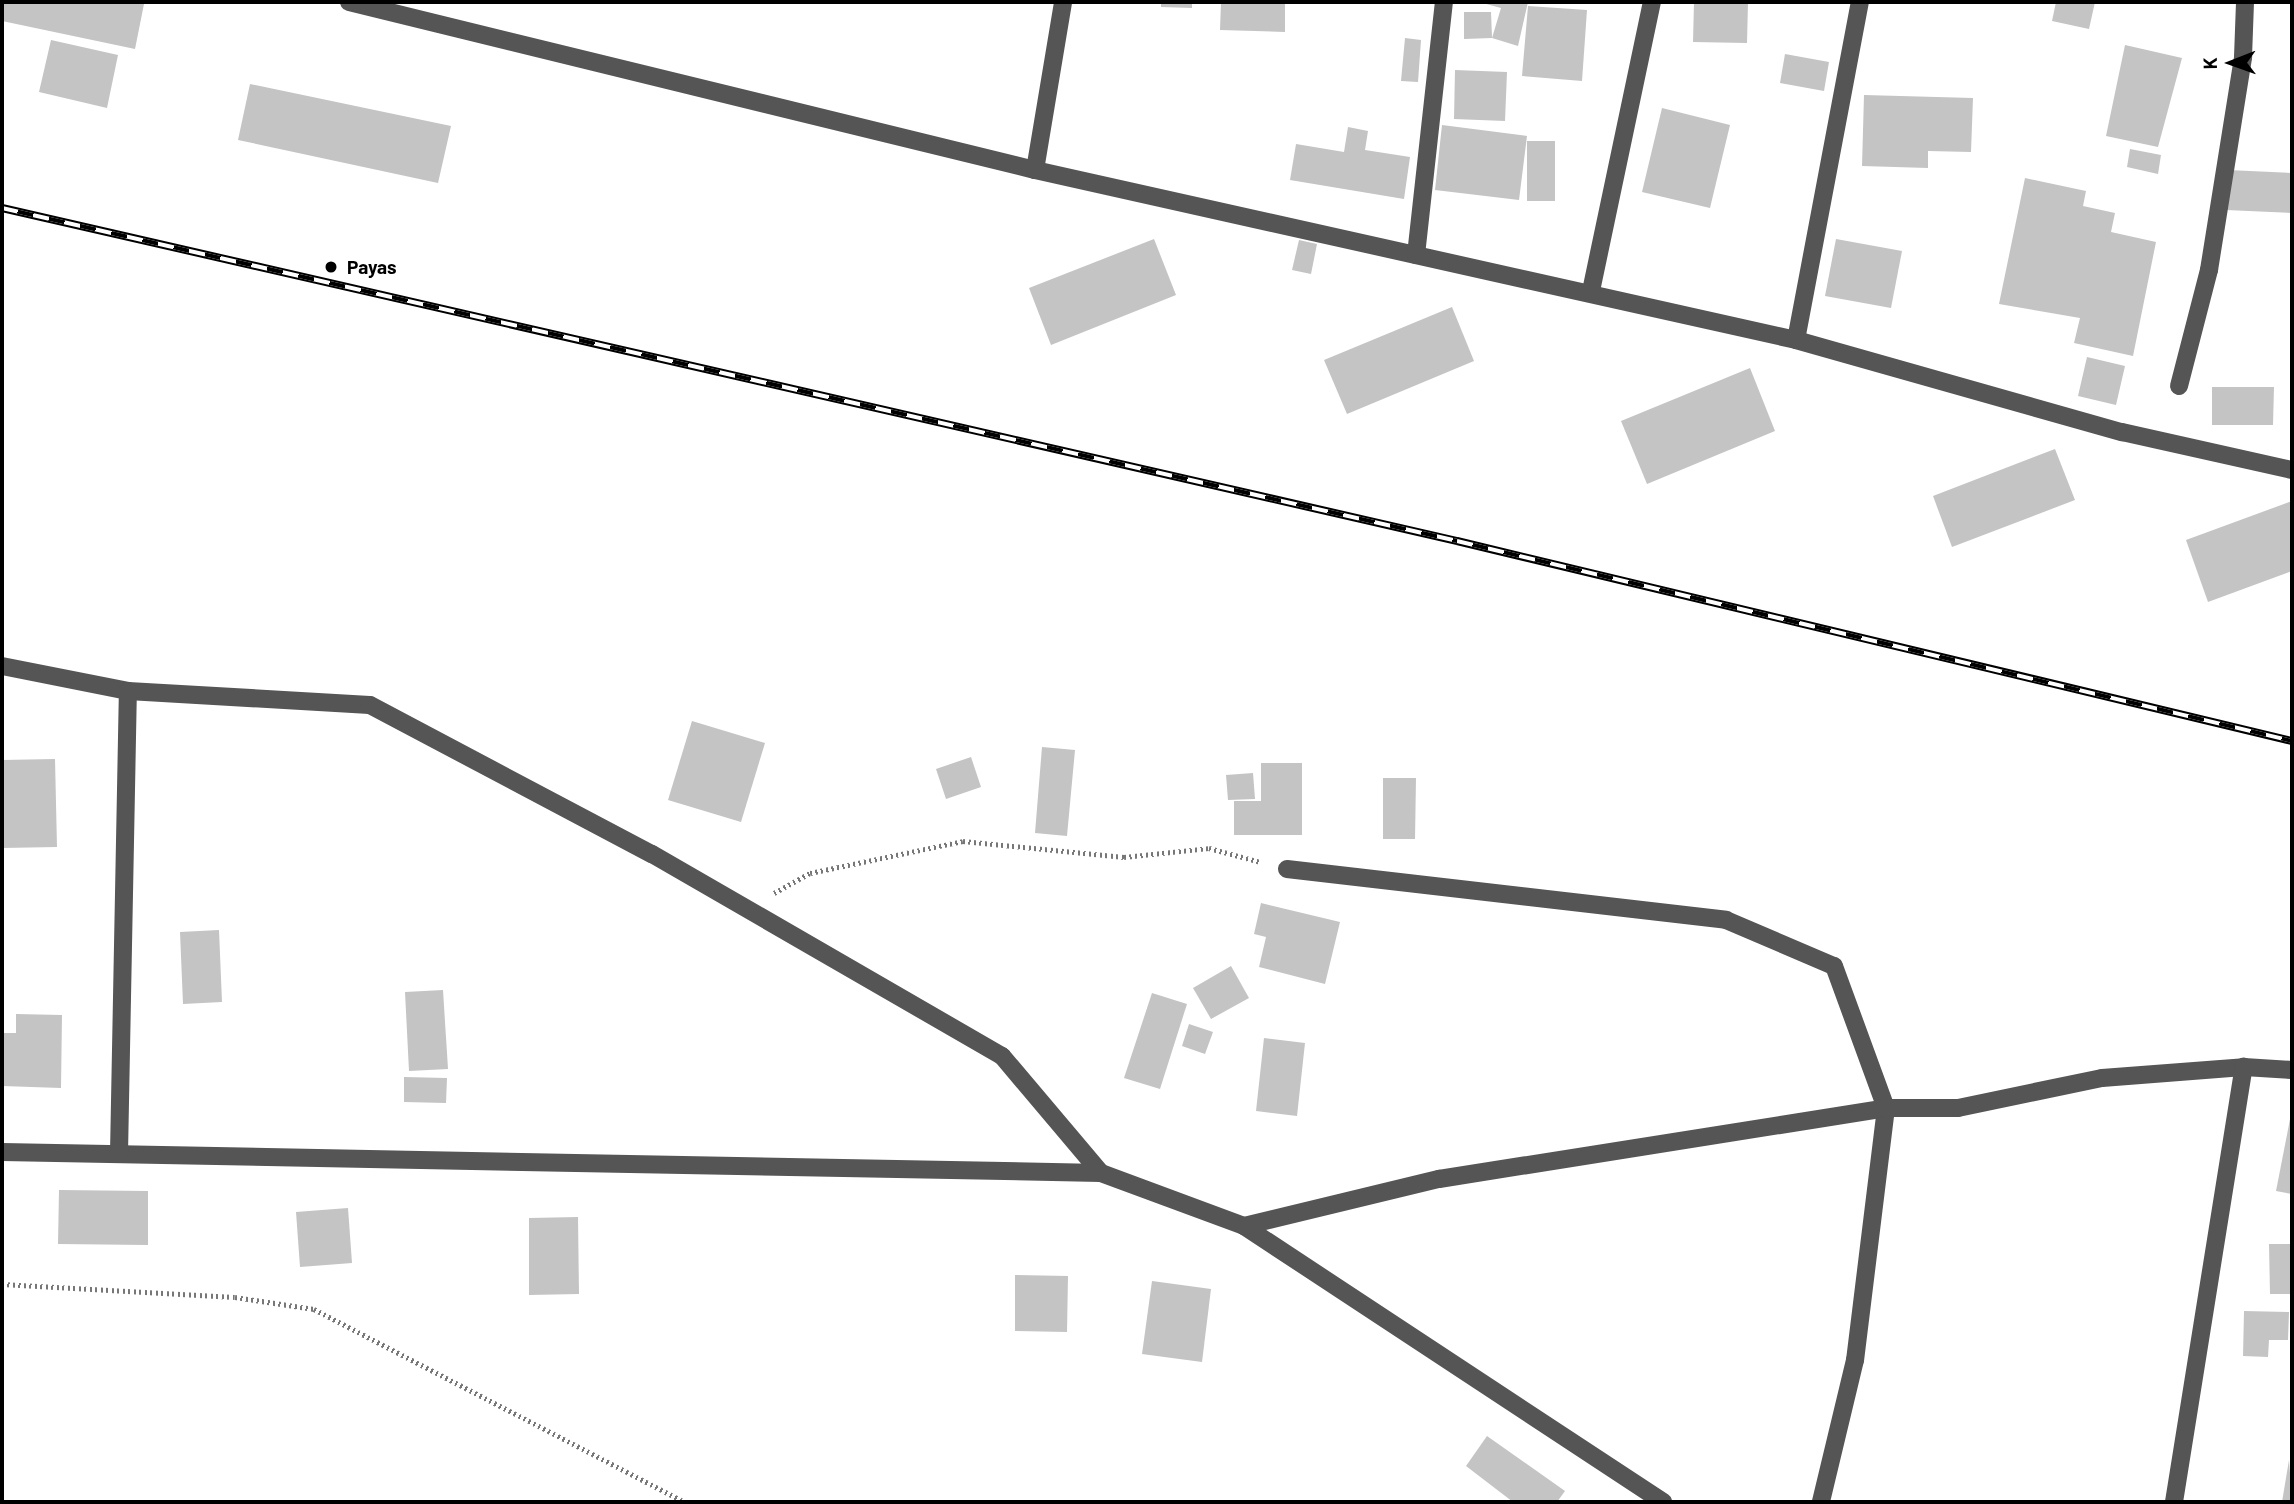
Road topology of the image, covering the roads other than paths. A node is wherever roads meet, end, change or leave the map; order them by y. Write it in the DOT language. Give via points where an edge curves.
graph roads {
  1 [pos="349,2"];
  2 [pos="1063,2"];
  3 [pos="1444,2"];
  4 [pos="1652,2"];
  5 [pos="1860,2"];
  6 [pos="2245,2"];
  7 [pos="1035,170"];
  8 [pos="1416,255"];
  9 [pos="1591,291"];
  10 [pos="1796,340"];
  11 [pos="2179,386"];
  12 [pos="2292,470"];
  13 [pos="2,666"];
  14 [pos="128,691"];
  15 [pos="1287,869"];
  16 [pos="2244,1067"];
  17 [pos="2292,1070"];
  18 [pos="1886,1108"];
  19 [pos="2,1152"];
  20 [pos="119,1154"];
  21 [pos="1101,1173"];
  22 [pos="1244,1226"];
  23 [pos="1663,1502"];
  24 [pos="1821,1502"];
  25 [pos="2174,1502"];
  1 -- 7 [label="street"];
  2 -- 7 [label="street"];
  3 -- 8 [label="street"];
  4 -- 9 [label="street"];
  5 -- 10 [label="street"];
  6 -- 11 [label="street" via="2243,57 2209,270"];
  7 -- 8 [label="street"];
  8 -- 9 [label="street"];
  9 -- 10 [label="street"];
  10 -- 12 [label="street" via="2122,432"];
  13 -- 14 [label="street"];
  14 -- 20 [label="street"];
  14 -- 21 [label="street" via="370,705 746,909 1002,1056"];
  15 -- 18 [label="street" via="1726,920 1834,966"];
  16 -- 17 [label="street"];
  16 -- 18 [label="street" via="2102,1078 1958,1108"];
  16 -- 25 [label="street"];
  18 -- 22 [label="street" via="1439,1179"];
  18 -- 24 [label="street" via="1854,1360"];
  19 -- 20 [label="street"];
  20 -- 21 [label="street"];
  21 -- 22 [label="street"];
  22 -- 23 [label="street"];
}
